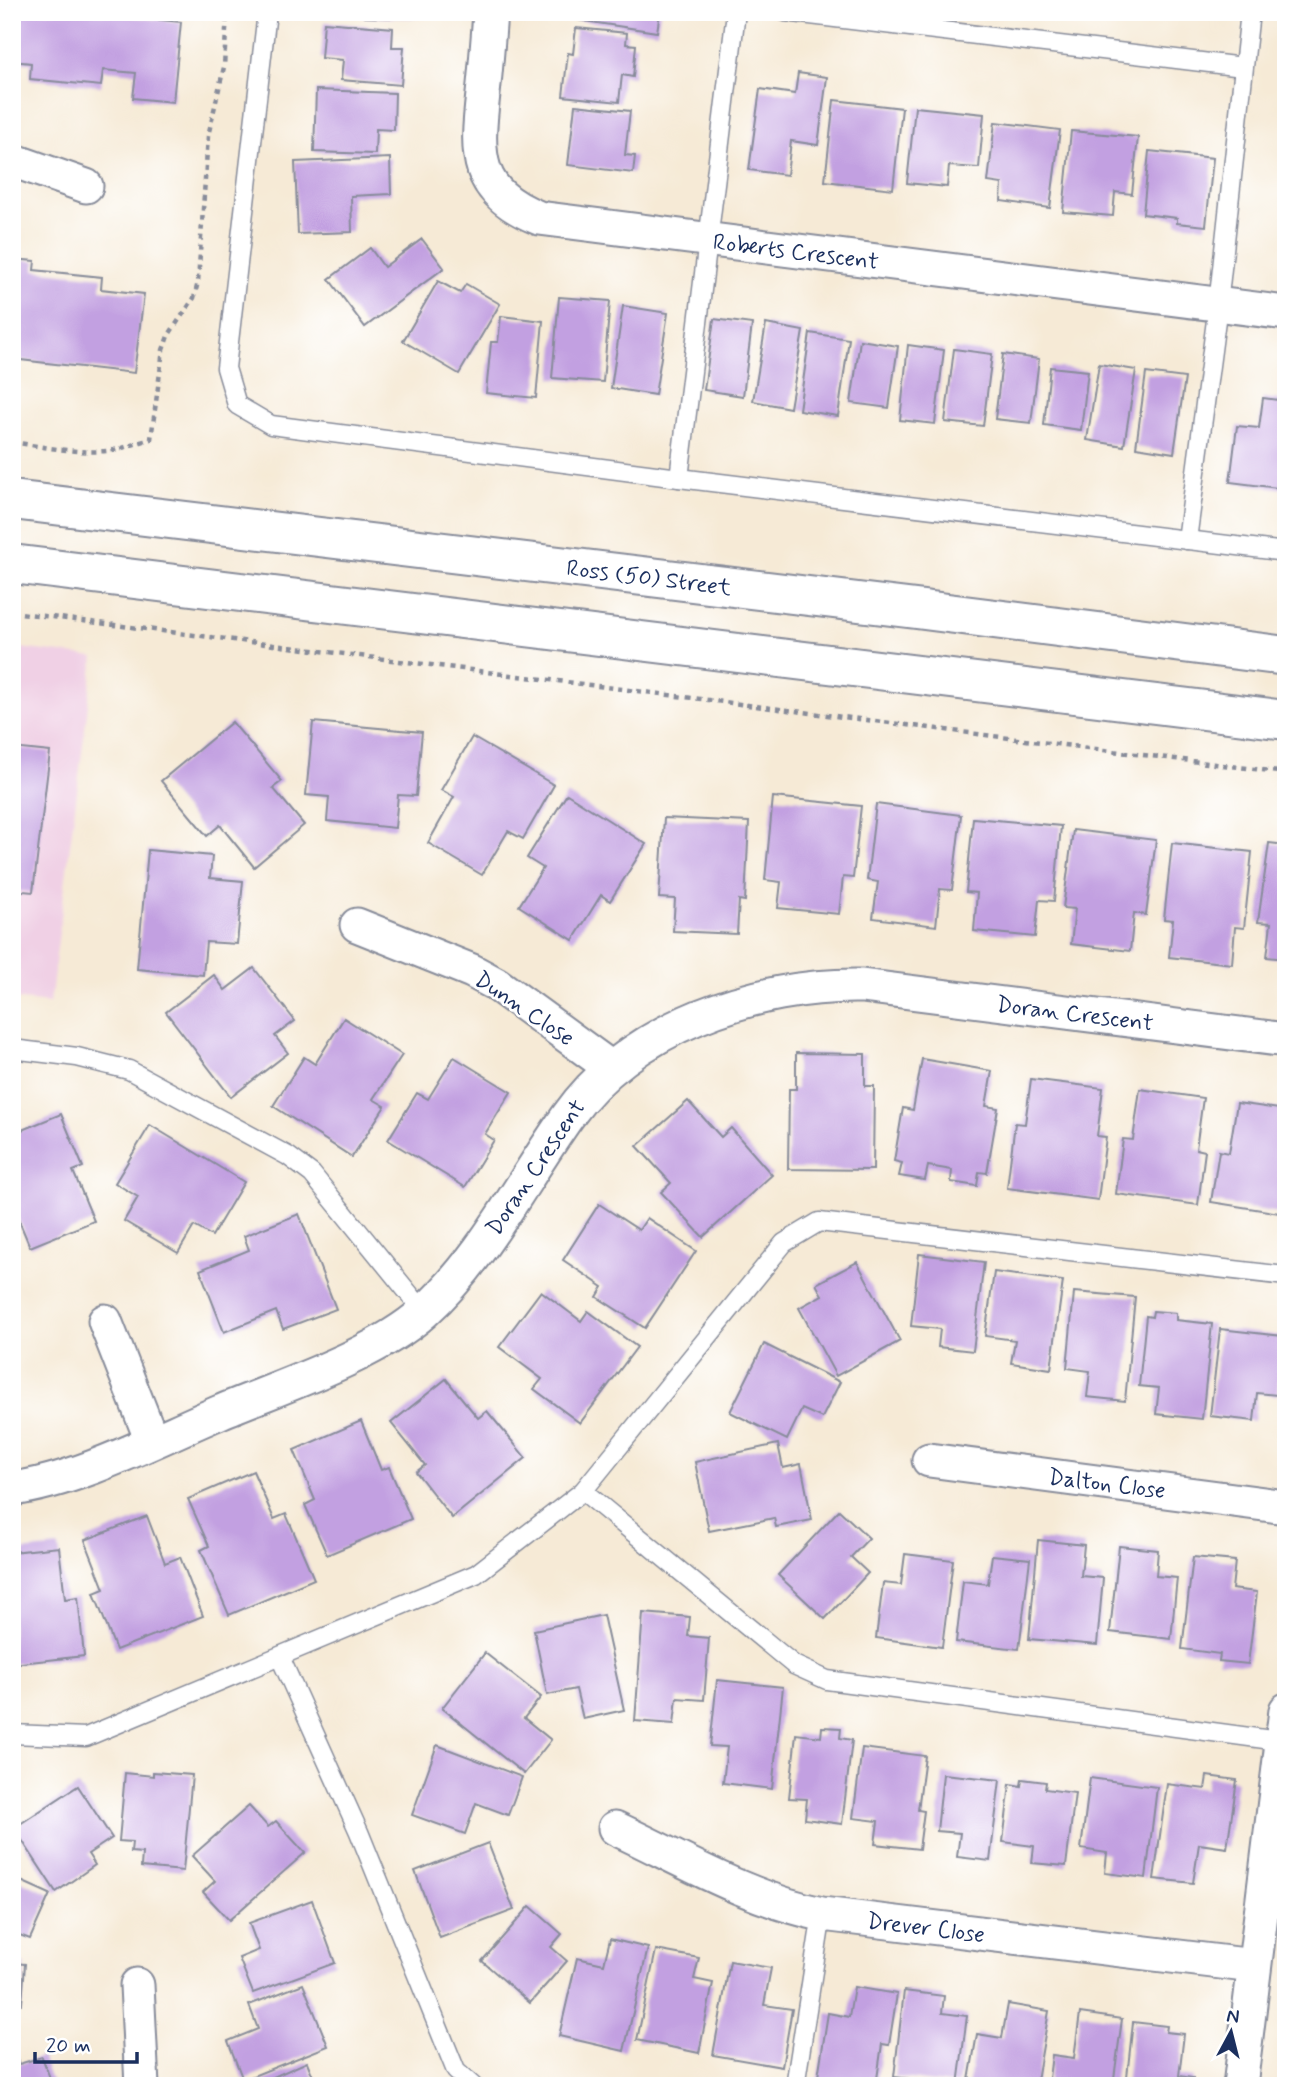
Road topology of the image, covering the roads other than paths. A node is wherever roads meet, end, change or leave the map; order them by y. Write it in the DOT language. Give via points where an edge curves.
graph roads {
  1 [pos="267,12"];
  2 [pos="490,12"];
  3 [pos="736,12"];
  4 [pos="785,12"];
  5 [pos="1250,12"];
  6 [pos="1243,67"];
  7 [pos="12,160"];
  8 [pos="86,186"];
  9 [pos="708,240"];
  10 [pos="1218,305"];
  11 [pos="1286,313"];
  12 [pos="679,478"];
  13 [pos="12,500"];
  14 [pos="1187,540"];
  15 [pos="1286,552"];
  16 [pos="12,564"];
  17 [pos="1286,656"];
  18 [pos="1286,720"];
  19 [pos="357,925"];
  20 [pos="1286,1040"];
  21 [pos="12,1049"];
  22 [pos="611,1068"];
  23 [pos="1286,1276"];
  24 [pos="424,1312"];
  25 [pos="105,1321"];
  26 [pos="152,1441"];
  27 [pos="929,1460"];
  28 [pos="12,1489"];
  29 [pos="583,1491"];
  30 [pos="1286,1507"];
  31 [pos="280,1657"];
  32 [pos="1284,1731"];
  33 [pos="12,1734"];
  34 [pos="615,1828"];
  35 [pos="822,1914"];
  36 [pos="1254,1966"];
  37 [pos="137,1985"];
  38 [pos="142,2086"];
  39 [pos="473,2086"];
  40 [pos="795,2086"];
  41 [pos="1240,2086"];
  1 -- 12 [label="lane" via="226,368 237,405 271,425"];
  2 -- 9 [label="street, Roberts Crescent" via="478,132 484,173 496,190 519,210 539,218"];
  3 -- 9 [label="lane"];
  4 -- 6 [label="lane"];
  5 -- 6 [label="lane"];
  6 -- 10 [label="lane"];
  7 -- 8 [label="street"];
  9 -- 10 [label="street, Roberts Crescent"];
  9 -- 12 [label="lane"];
  10 -- 11 [label="street, Roberts Crescent"];
  10 -- 14 [label="lane"];
  12 -- 14 [label="lane"];
  13 -- 17 [label="street, Ross (50) Street"];
  14 -- 15 [label="lane"];
  16 -- 18 [label="street"];
  19 -- 22 [label="street, Dunn Close" via="496,984"];
  20 -- 22 [label="street, Doran Crescent" via="830,985 760,995 724,1006"];
  21 -- 24 [label="lane" via="77,1057 129,1070 288,1156 312,1174"];
  22 -- 24 [label="street, Doran Crescent" via="568,1115 477,1252"];
  23 -- 29 [label="lane" via="818,1222 784,1243"];
  24 -- 26 [label="street, Doran Crescent" via="350,1358"];
  25 -- 26 [label="street"];
  26 -- 28 [label="street, Doran Crescent" via="68,1477"];
  27 -- 30 [label="street, Dalton Close"];
  29 -- 31 [label="lane" via="476,1574"];
  29 -- 32 [label="lane" via="794,1665 827,1680"];
  31 -- 33 [label="lane" via="86,1737"];
  31 -- 39 [label="lane" via="359,1832 456,2071"];
  32 -- 36 [label="street"];
  34 -- 35 [label="street, Drever Close" via="756,1895"];
  35 -- 36 [label="street, Drever Close"];
  35 -- 40 [label="lane"];
  36 -- 41 [label="street"];
  37 -- 38 [label="street"];
}
